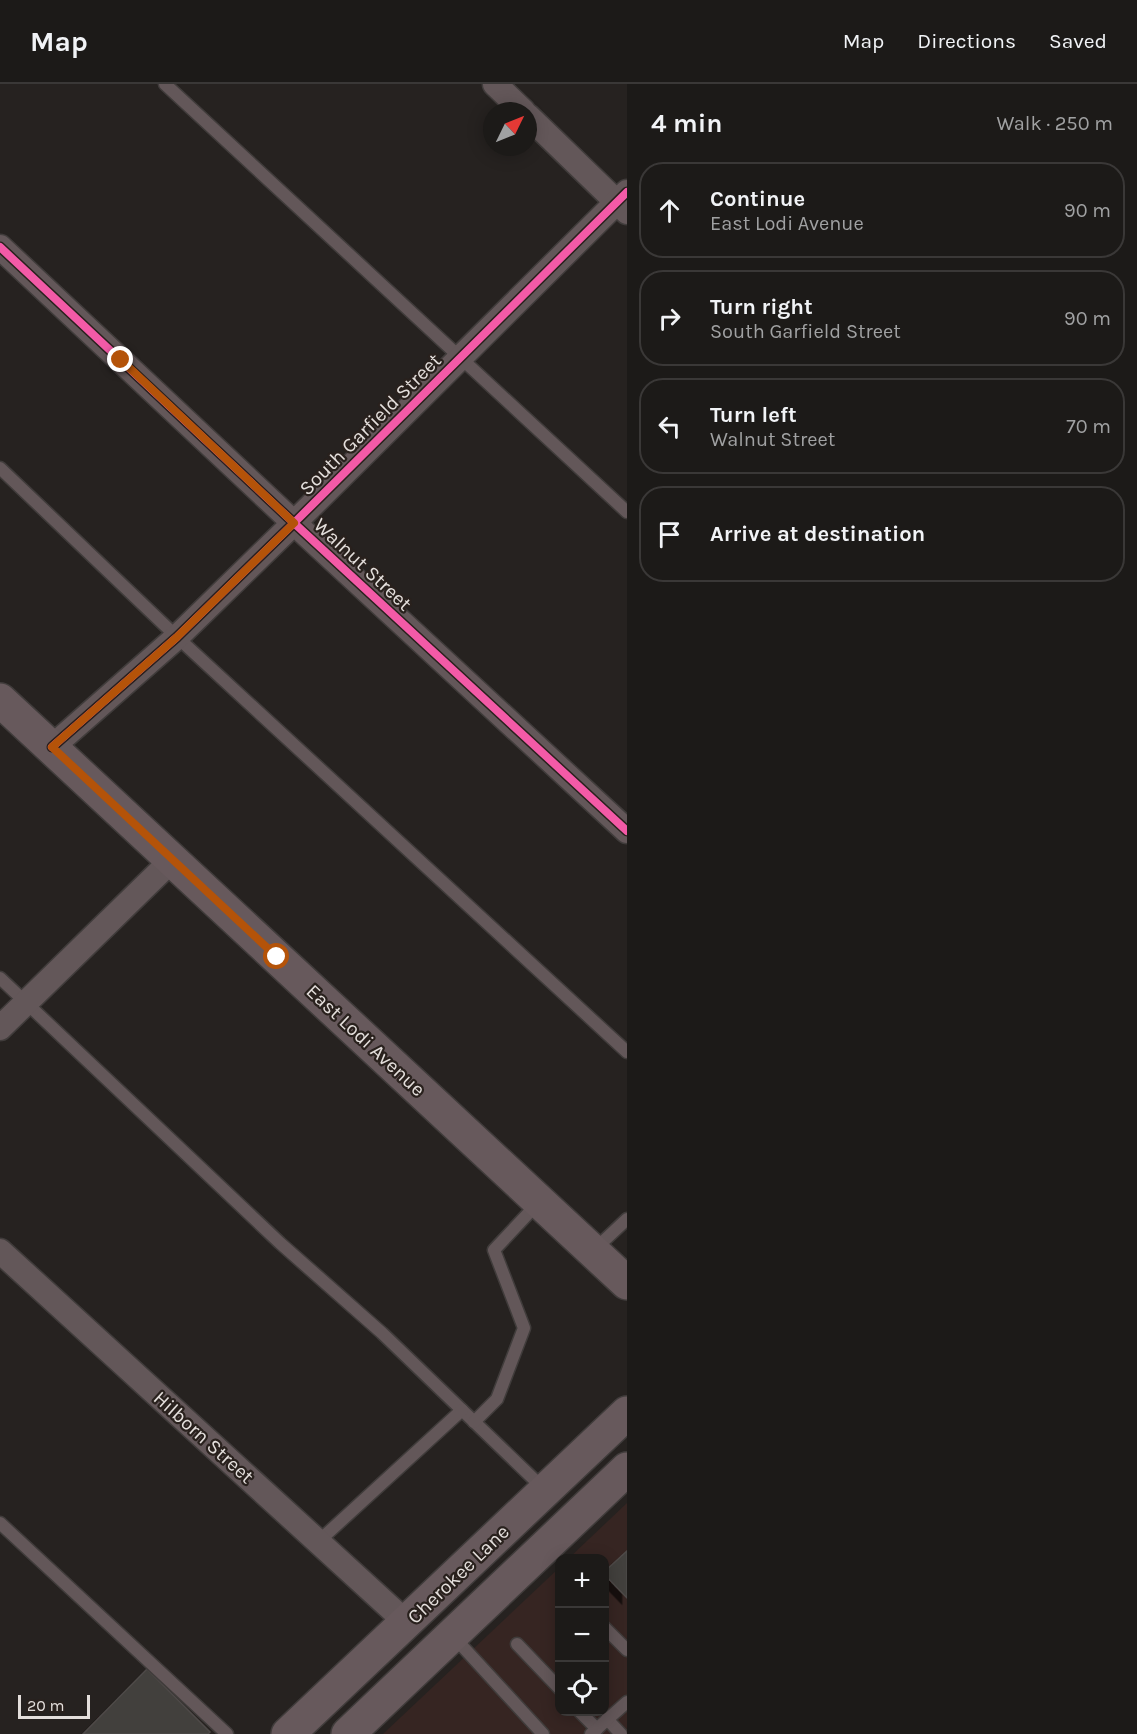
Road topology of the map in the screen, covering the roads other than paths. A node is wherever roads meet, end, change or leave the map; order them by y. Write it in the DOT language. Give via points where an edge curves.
graph roads {
  1 [pos="165,84"];
  2 [pos="495,84"];
  3 [pos="514,102"];
  4 [pos="537,124"];
  5 [pos="624,202"];
  6 [pos="0,246"];
  7 [pos="459,357"];
  8 [pos="0,468"];
  9 [pos="627,512"];
  10 [pos="294,523"];
  11 [pos="177,637"];
  12 [pos="0,700"];
  13 [pos="52,747"];
  14 [pos="627,831"];
  15 [pos="172,860"];
  16 [pos="0,978"];
  17 [pos="27,1002"];
  18 [pos="0,1028"];
  19 [pos="627,1052"];
  20 [pos="539,1202"];
  21 [pos="627,1219"];
  22 [pos="0,1251"];
  23 [pos="593,1251"];
  24 [pos="627,1282"];
  25 [pos="462,1410"];
  26 [pos="627,1413"];
  27 [pos="474,1422"];
  28 [pos="627,1469"];
  29 [pos="546,1491"];
  30 [pos="0,1523"];
  31 [pos="319,1541"];
  32 [pos="407,1623"];
  33 [pos="609,1632"];
  34 [pos="452,1634"];
  35 [pos="517,1644"];
  36 [pos="627,1650"];
  37 [pos="555,1684"];
  38 [pos="627,1702"];
  39 [pos="583,1716"];
  40 [pos="607,1719"];
  41 [pos="594,1731"];
  42 [pos="227,1734"];
  43 [pos="288,1734"];
  44 [pos="348,1734"];
  45 [pos="543,1734"];
  46 [pos="621,1734"];
  1 -- 7 [label="lane"];
  2 -- 3 [label="street"];
  4 -- 5 [label="street"];
  5 -- 7 [label="street, South Garfield Street"];
  6 -- 10 [label="street, Walnut Street"];
  7 -- 9 [label="lane"];
  7 -- 10 [label="street, South Garfield Street"];
  8 -- 11 [label="lane"];
  10 -- 11 [label="street, South Garfield Street"];
  10 -- 14 [label="street, Walnut Street"];
  11 -- 13 [label="street, South Garfield Street"];
  11 -- 19 [label="lane"];
  12 -- 13 [label="main road, East Lodi Avenue"];
  13 -- 15 [label="main road, East Lodi Avenue"];
  15 -- 17 [label="street"];
  15 -- 20 [label="main road, East Lodi Avenue"];
  16 -- 17 [label="lane"];
  17 -- 18 [label="street"];
  17 -- 25 [label="lane"];
  20 -- 23 [label="main road, East Lodi Avenue"];
  20 -- 27 [label="lane" via="494,1250 524,1328 497,1399"];
  21 -- 23 [label="lane"];
  22 -- 31 [label="street, Hilborn Street"];
  23 -- 24 [label="main road, East Lodi Avenue"];
  25 -- 27 [label="lane"];
  25 -- 31 [label="lane"];
  26 -- 29 [label="main road, Cherokee Lane"];
  27 -- 29 [label="lane"];
  28 -- 34 [label="main road, Cherokee Lane"];
  29 -- 32 [label="main road, Cherokee Lane"];
  30 -- 42 [label="lane"];
  31 -- 32 [label="street, Hilborn Street"];
  32 -- 43 [label="main road, Cherokee Lane"];
  33 -- 36 [label="lane"];
  34 -- 44 [label="main road, Cherokee Lane"];
  34 -- 45 [label="lane"];
  35 -- 37 [label="lane"];
  38 -- 40 [label="lane"];
  39 -- 41 [label="lane"];
  40 -- 41 [label="lane"];
  40 -- 46 [label="lane"];
}
